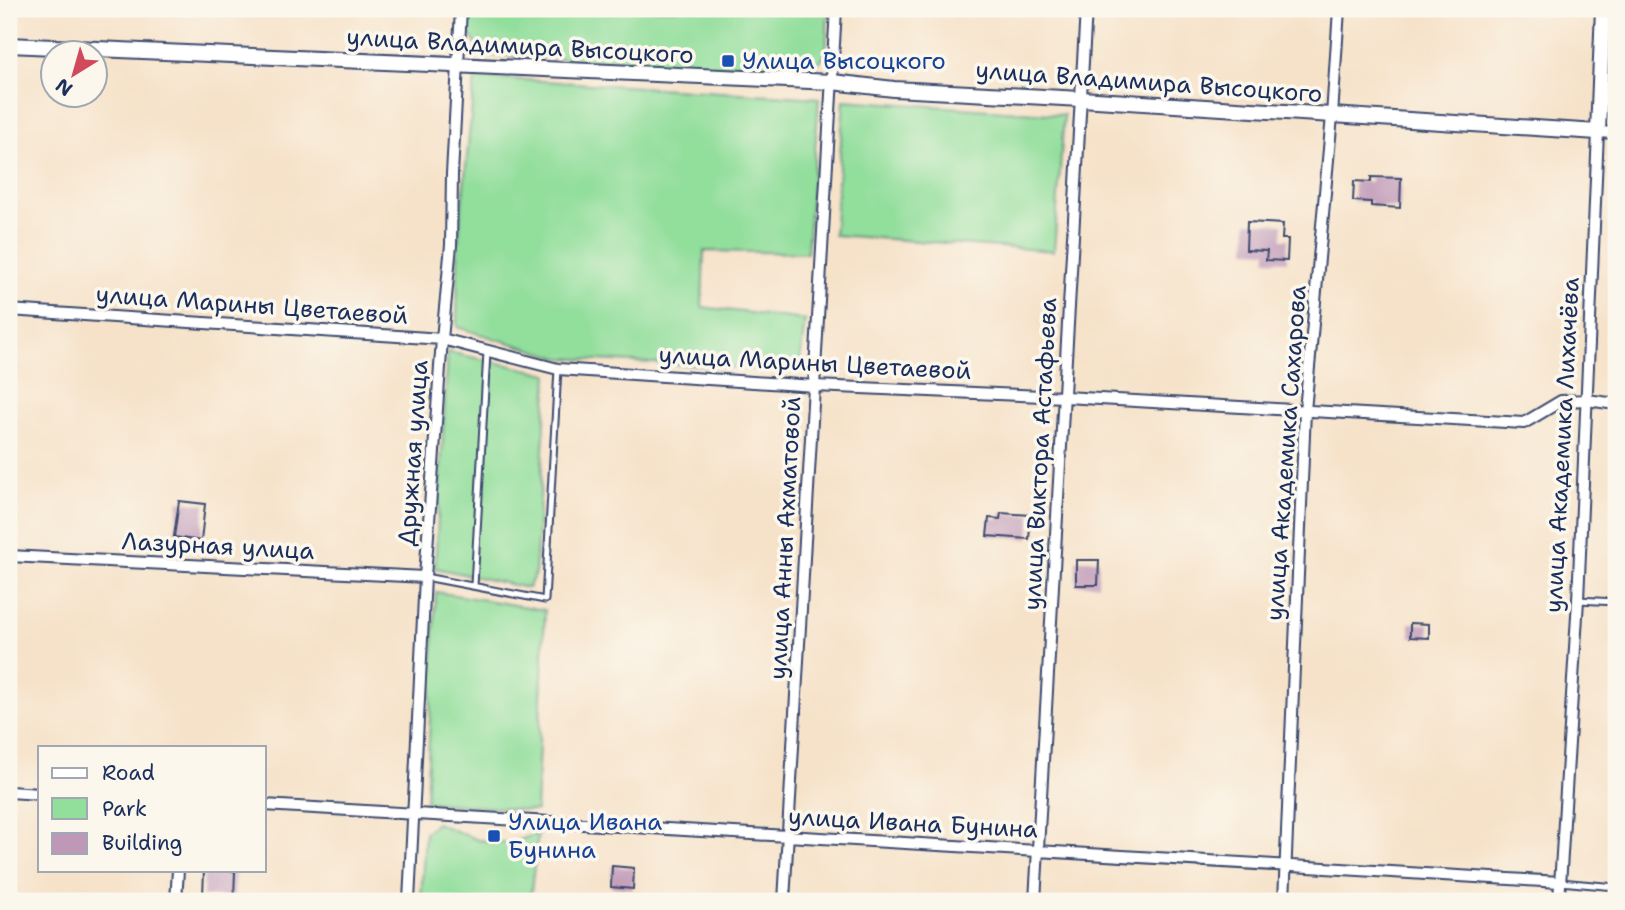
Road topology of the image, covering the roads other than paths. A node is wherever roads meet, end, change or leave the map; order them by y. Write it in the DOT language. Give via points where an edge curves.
graph roads {
  1 [pos="461,9"];
  2 [pos="836,9"];
  3 [pos="1086,9"];
  4 [pos="1339,9"];
  5 [pos="1604,9"];
  6 [pos="9,45"];
  7 [pos="459,64"];
  8 [pos="832,82"];
  9 [pos="1081,99"];
  10 [pos="1332,116"];
  11 [pos="1598,132"];
  12 [pos="1616,133"];
  13 [pos="9,310"];
  14 [pos="442,339"];
  15 [pos="487,351"];
  16 [pos="558,369"];
  17 [pos="815,386"];
  18 [pos="1065,397"];
  19 [pos="1587,400"];
  20 [pos="1616,404"];
  21 [pos="1305,411"];
  22 [pos="9,556"];
  23 [pos="425,577"];
  24 [pos="474,586"];
  25 [pos="1578,600"];
  26 [pos="1616,602"];
  27 [pos="9,792"];
  28 [pos="38,794"];
  29 [pos="266,806"];
  30 [pos="413,813"];
  31 [pos="789,837"];
  32 [pos="1038,852"];
  33 [pos="1286,866"];
  34 [pos="178,872"];
  35 [pos="1560,883"];
  36 [pos="1616,887"];
  37 [pos="176,901"];
  38 [pos="409,901"];
  39 [pos="784,901"];
  40 [pos="1035,901"];
  41 [pos="1284,901"];
  42 [pos="1559,901"];
  1 -- 7 [label="street, Дружная улица"];
  2 -- 8 [label="street, улица Анны Ахматовой"];
  3 -- 9 [label="street, улица Виктора Астафьева"];
  4 -- 10 [label="street, улица Академика Сахарова"];
  5 -- 11 [label="street, улица Академика Лихачёва"];
  6 -- 7 [label="street, улица Владимира Высоцкого"];
  7 -- 8 [label="street, улица Владимира Высоцкого"];
  7 -- 14 [label="street, Дружная улица" via="452,245"];
  8 -- 9 [label="street, улица Владимира Высоцкого"];
  8 -- 17 [label="street, улица Анны Ахматовой"];
  9 -- 10 [label="street, улица Владимира Высоцкого"];
  9 -- 18 [label="street, улица Виктора Астафьева"];
  10 -- 11 [label="street, улица Владимира Высоцкого"];
  10 -- 21 [label="street, улица Академика Сахарова"];
  11 -- 12 [label="street, улица Владимира Высоцкого"];
  11 -- 19 [label="street, улица Академика Лихачёва"];
  13 -- 14 [label="street, улица Марины Цветаевой"];
  14 -- 15 [label="street, улица Марины Цветаевой"];
  14 -- 23 [label="street, Дружная улица"];
  15 -- 16 [label="street, улица Марины Цветаевой"];
  15 -- 24 [label="lane"];
  16 -- 17 [label="street, улица Марины Цветаевой"];
  16 -- 24 [label="lane" via="545,600"];
  17 -- 18 [label="street, улица Марины Цветаевой"];
  17 -- 31 [label="street, улица Анны Ахматовой"];
  18 -- 21 [label="street, улица Марины Цветаевой"];
  18 -- 32 [label="street, улица Виктора Астафьева"];
  19 -- 20 [label="street, улица Марины Цветаевой"];
  19 -- 21 [label="street, улица Марины Цветаевой" via="1561,401 1524,423"];
  19 -- 25 [label="street, улица Академика Лихачёва"];
  21 -- 33 [label="street, улица Академика Сахарова"];
  22 -- 23 [label="street, Лазурная улица"];
  23 -- 24 [label="lane"];
  23 -- 30 [label="street, Дружная улица"];
  25 -- 26 [label="lane"];
  25 -- 35 [label="street, улица Академика Лихачёва"];
  27 -- 28 [label="street"];
  29 -- 30 [label="street, улица Ивана Бунина"];
  30 -- 31 [label="street, улица Ивана Бунина"];
  30 -- 38 [label="street, Дружная улица"];
  31 -- 32 [label="street, улица Ивана Бунина"];
  31 -- 39 [label="street, улица Анны Ахматовой"];
  32 -- 33 [label="street, улица Ивана Бунина"];
  32 -- 40 [label="street, улица Виктора Астафьева"];
  33 -- 35 [label="street, улица Ивана Бунина"];
  33 -- 41 [label="street, улица Академика Сахарова"];
  34 -- 37 [label="street"];
  35 -- 36 [label="lane"];
  35 -- 42 [label="street, улица Академика Лихачёва"];
}
